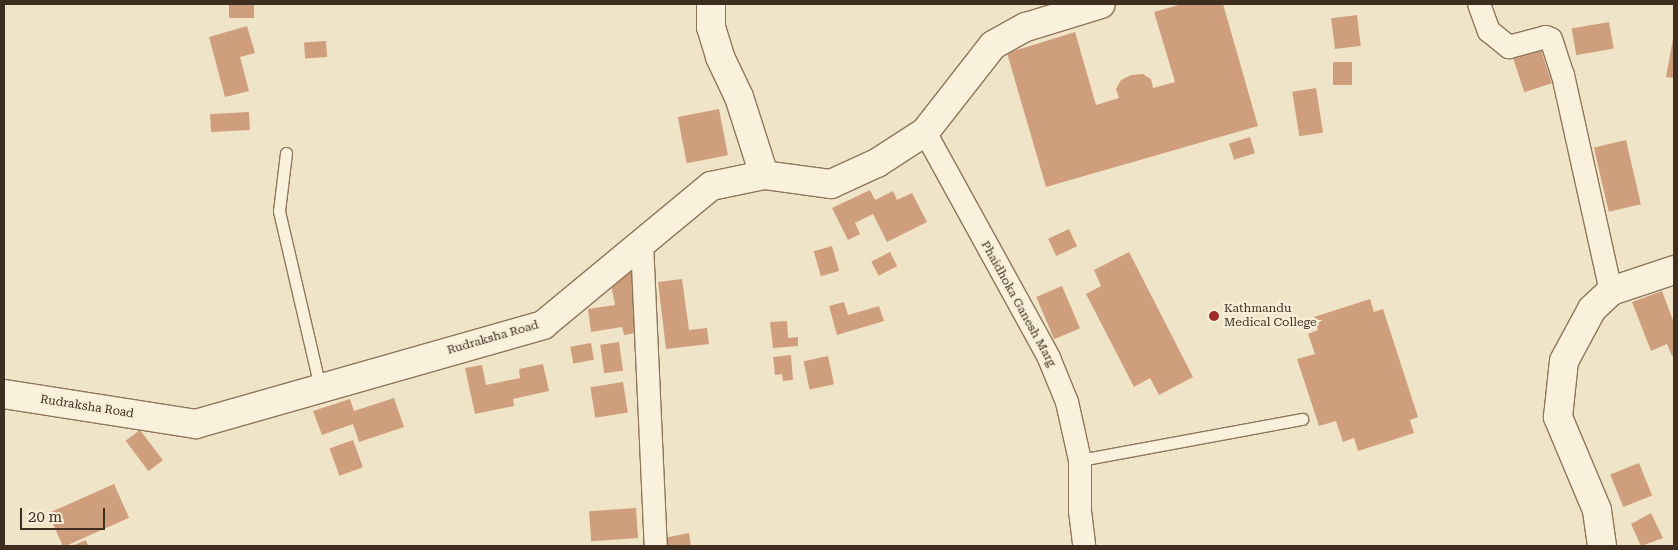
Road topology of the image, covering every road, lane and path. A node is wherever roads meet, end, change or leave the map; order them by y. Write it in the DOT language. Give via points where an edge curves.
graph roads {
  1 [pos="711,4"];
  2 [pos="1101,4"];
  3 [pos="1479,4"];
  4 [pos="925,132"];
  5 [pos="286,153"];
  6 [pos="764,175"];
  7 [pos="642,243"];
  8 [pos="1674,270"];
  9 [pos="1610,291"];
  10 [pos="320,387"];
  11 [pos="4,394"];
  12 [pos="1302,419"];
  13 [pos="1080,460"];
  14 [pos="656,546"];
  15 [pos="1084,546"];
  16 [pos="1602,546"];
  1 -- 6 [label="street" via="711,27 720,57 739,97"];
  2 -- 4 [label="street" via="1026,27 993,45"];
  3 -- 9 [label="street" via="1489,31 1508,47 1540,38 1551,39 1563,75"];
  4 -- 6 [label="street" via="877,163 831,184"];
  4 -- 13 [label="street, Phaidhoka Ganesh Marg" via="1049,358 1067,402"];
  5 -- 10 [label="lane" via="279,210"];
  6 -- 7 [label="street, Rudraksha Road" via="711,186"];
  7 -- 10 [label="street, Rudraksha Road" via="543,325"];
  7 -- 14 [label="street"];
  8 -- 9 [label="street"];
  9 -- 16 [label="street" via="1592,309 1564,361 1558,417 1597,510"];
  10 -- 11 [label="street, Rudraksha Road" via="196,424"];
  12 -- 13 [label="lane"];
  13 -- 15 [label="street, Phaidhoka Ganesh Marg"];
}
